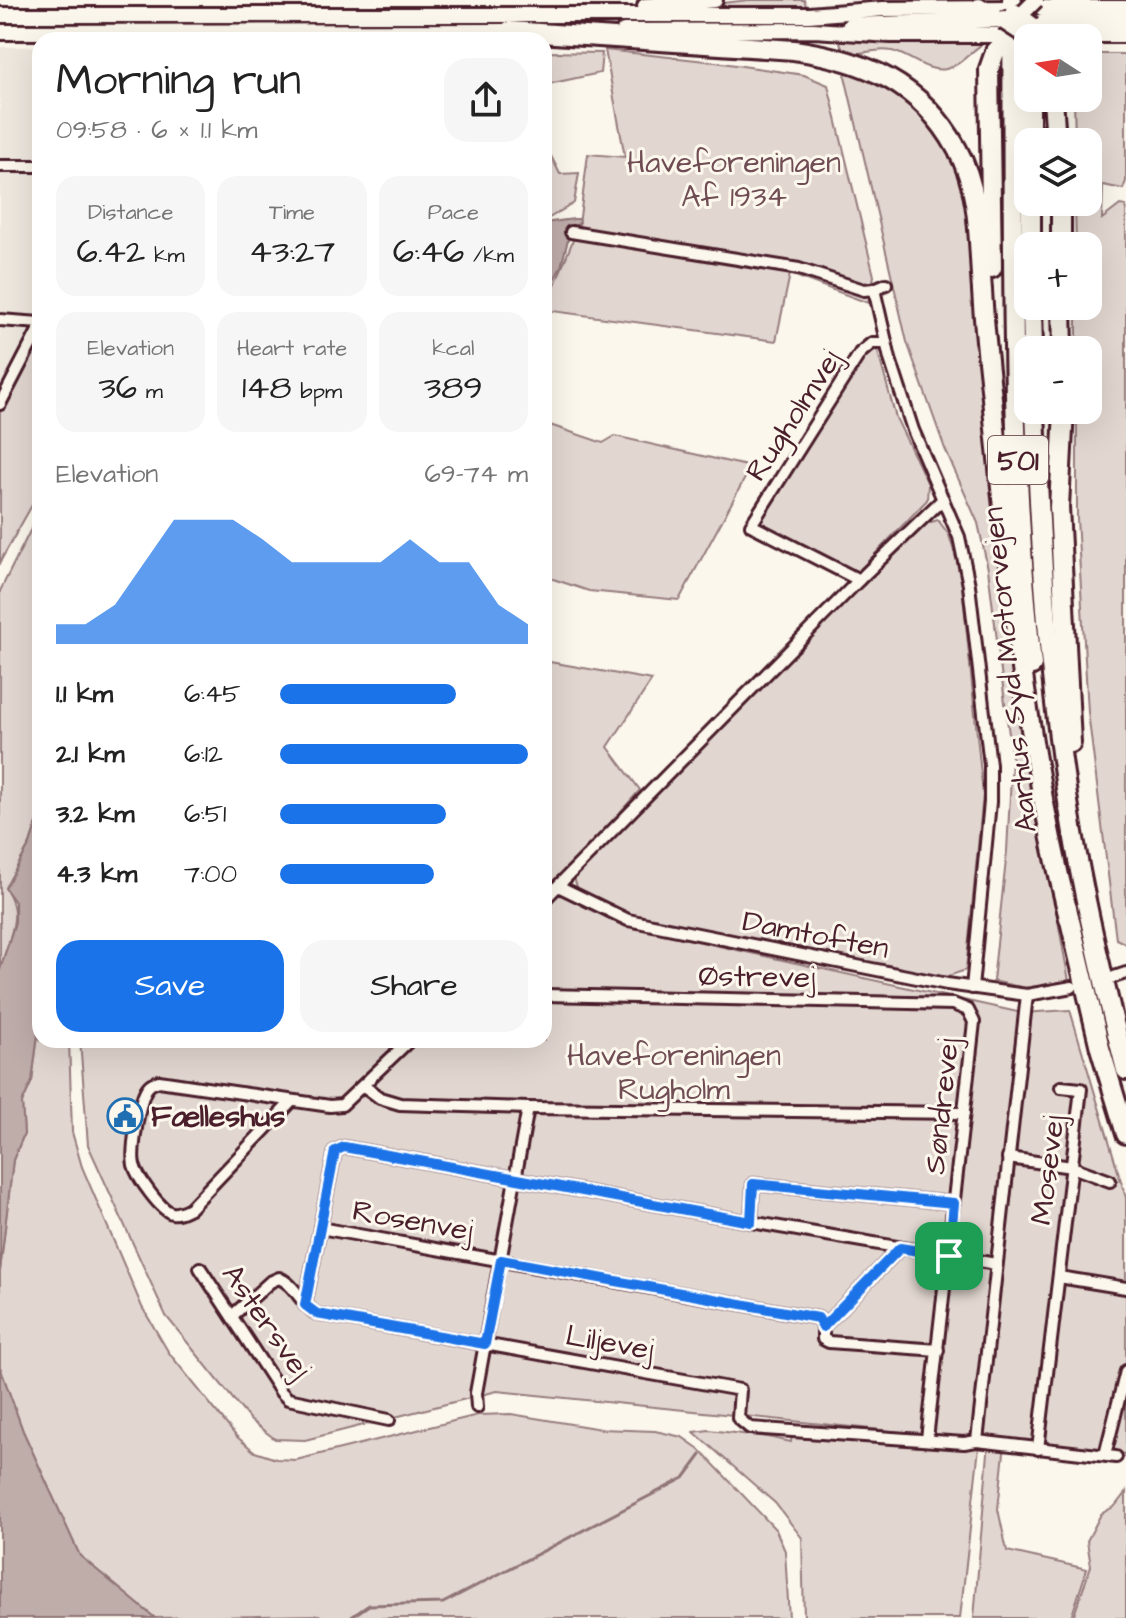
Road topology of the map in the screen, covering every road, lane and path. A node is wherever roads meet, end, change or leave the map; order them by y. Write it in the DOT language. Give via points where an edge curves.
graph roads {
  1 [pos="715,0"];
  2 [pos="1086,0"];
  3 [pos="978,8"];
  4 [pos="1104,8"];
  5 [pos="1126,8"];
  6 [pos="0,15"];
  7 [pos="429,16"];
  8 [pos="1126,21"];
  9 [pos="1025,22"];
  10 [pos="835,24"];
  11 [pos="509,31"];
  12 [pos="0,32"];
  13 [pos="523,32"];
  14 [pos="552,34"];
  15 [pos="1126,35"];
  16 [pos="0,166"];
  17 [pos="32,166"];
  18 [pos="571,232"];
  19 [pos="886,284"];
  20 [pos="874,289"];
  21 [pos="0,320"];
  22 [pos="32,324"];
  23 [pos="32,341"];
  24 [pos="886,343"];
  25 [pos="0,404"];
  26 [pos="1036,424"];
  27 [pos="1063,424"];
  28 [pos="999,471"];
  29 [pos="943,499"];
  30 [pos="859,580"];
  31 [pos="558,886"];
  32 [pos="552,892"];
  33 [pos="1088,913"];
  34 [pos="1069,918"];
  35 [pos="1126,973"];
  36 [pos="1114,977"];
  37 [pos="1072,987"];
  38 [pos="972,988"];
  39 [pos="552,995"];
  40 [pos="1027,995"];
  41 [pos="968,1010"];
  42 [pos="402,1048"];
  43 [pos="1126,1070"];
  44 [pos="364,1086"];
  45 [pos="1061,1087"];
  46 [pos="292,1101"];
  47 [pos="528,1108"];
  48 [pos="964,1113"];
  49 [pos="1126,1134"];
  50 [pos="1008,1158"];
  51 [pos="1072,1167"];
  52 [pos="516,1178"];
  53 [pos="1110,1181"];
  54 [pos="954,1203"];
  55 [pos="751,1222"];
  56 [pos="320,1228"];
  57 [pos="900,1248"];
  58 [pos="949,1256"];
  59 [pos="501,1260"];
  60 [pos="996,1264"];
  61 [pos="200,1268"];
  62 [pos="1059,1277"];
  63 [pos="1126,1288"];
  64 [pos="305,1305"];
  65 [pos="232,1316"];
  66 [pos="823,1333"];
  67 [pos="485,1344"];
  68 [pos="938,1350"];
  69 [pos="1126,1371"];
  70 [pos="477,1407"];
  71 [pos="389,1420"];
  72 [pos="927,1439"];
  73 [pos="977,1441"];
  74 [pos="1038,1449"];
  1 -- 7 [label="main road" via="515,7"];
  2 -- 4 [label="main road"];
  3 -- 9 [label="highway"];
  3 -- 10 [label="main road" via="883,9"];
  4 -- 5 [label="main road"];
  4 -- 9 [label="main road"];
  6 -- 7 [label="main road"];
  7 -- 10 [label="main road" via="809,15"];
  8 -- 9 [label="highway"];
  9 -- 10 [label="main road" via="891,35"];
  9 -- 15 [label="main road"];
  9 -- 28 [label="highway" via="992,57 989,76"];
  9 -- 34 [label="highway, Aarhus Syd Motorvejen / 501" via="1015,350 1023,561 1041,750"];
  10 -- 11 [label="main road" via="814,30"];
  11 -- 12 [label="main road"];
  11 -- 13 [label="highway"];
  14 -- 28 [label="highway" via="822,54 880,73 936,117 956,146 976,210"];
  16 -- 17 [label="street"];
  18 -- 20 [label="street" via="799,269"];
  19 -- 20 [label="street"];
  20 -- 24 [label="street"];
  21 -- 22 [label="street"];
  23 -- 25 [label="street"];
  24 -- 29 [label="street, Rugholmvej" via="913,430"];
  24 -- 30 [label="street, Rugholmvej" via="872,343 860,353 751,525"];
  26 -- 33 [label="highway, Aarhus Syd Motorvejen / 501" via="1050,651"];
  27 -- 33 [label="highway" via="1059,507 1066,650"];
  28 -- 34 [label="highway" via="1030,736"];
  29 -- 30 [label="street"];
  29 -- 38 [label="street, Rugholmvej" via="959,537 969,585 990,765"];
  30 -- 31 [label="street"];
  31 -- 32 [label="street"];
  31 -- 38 [label="street, Damtoften" via="641,923"];
  33 -- 43 [label="highway, Aarhus Syd Motorvejen / 501"];
  34 -- 49 [label="highway, Aarhus Syd Motorvejen / 501"];
  35 -- 36 [label="street"];
  37 -- 40 [label="street, Damtoften"];
  38 -- 40 [label="street, Damtoften"];
  39 -- 41 [label="street, Østrevej" via="953,1004"];
  40 -- 50 [label="street"];
  41 -- 48 [label="street, Søndrevej" via="974,1022"];
  42 -- 44 [label="street"];
  44 -- 46 [label="street" via="342,1105"];
  44 -- 47 [label="street" via="400,1104"];
  45 -- 51 [label="street, Mosevej" via="1081,1089"];
  46 -- 46 [label="street" via="190,1208 169,1213 139,1176 134,1143 143,1095 153,1083"];
  47 -- 48 [label="street"];
  47 -- 52 [label="street"];
  48 -- 54 [label="street, Søndrevej"];
  50 -- 51 [label="street"];
  50 -- 60 [label="street"];
  51 -- 53 [label="street"];
  51 -- 62 [label="street, Mosevej"];
  52 -- 55 [label="street"];
  52 -- 56 [label="street" via="344,1147 335,1151"];
  52 -- 59 [label="street"];
  54 -- 55 [label="street" via="753,1184"];
  54 -- 58 [label="street, Søndrevej"];
  55 -- 57 [label="street"];
  56 -- 59 [label="street, Rosenvej"];
  56 -- 64 [label="street"];
  57 -- 58 [label="street"];
  57 -- 66 [label="street"];
  58 -- 60 [label="street"];
  58 -- 68 [label="street, Søndrevej"];
  59 -- 66 [label="street, Rosenvej" via="818,1318"];
  59 -- 67 [label="street"];
  60 -- 73 [label="street"];
  61 -- 65 [label="street, Astersvej"];
  62 -- 63 [label="street"];
  62 -- 74 [label="street, Mosevej"];
  64 -- 65 [label="street, Liljevej" via="279,1278"];
  64 -- 67 [label="street, Liljevej" via="317,1314"];
  65 -- 71 [label="street, Astersvej" via="288,1399"];
  66 -- 68 [label="street" via="829,1342"];
  67 -- 70 [label="street"];
  67 -- 72 [label="street, Liljevej" via="740,1390 738,1418 750,1428"];
  68 -- 72 [label="street, Søndrevej"];
  69 -- 74 [label="street, Liljevej" via="1110,1456"];
  72 -- 73 [label="street, Liljevej"];
  73 -- 74 [label="street, Liljevej"];
}
